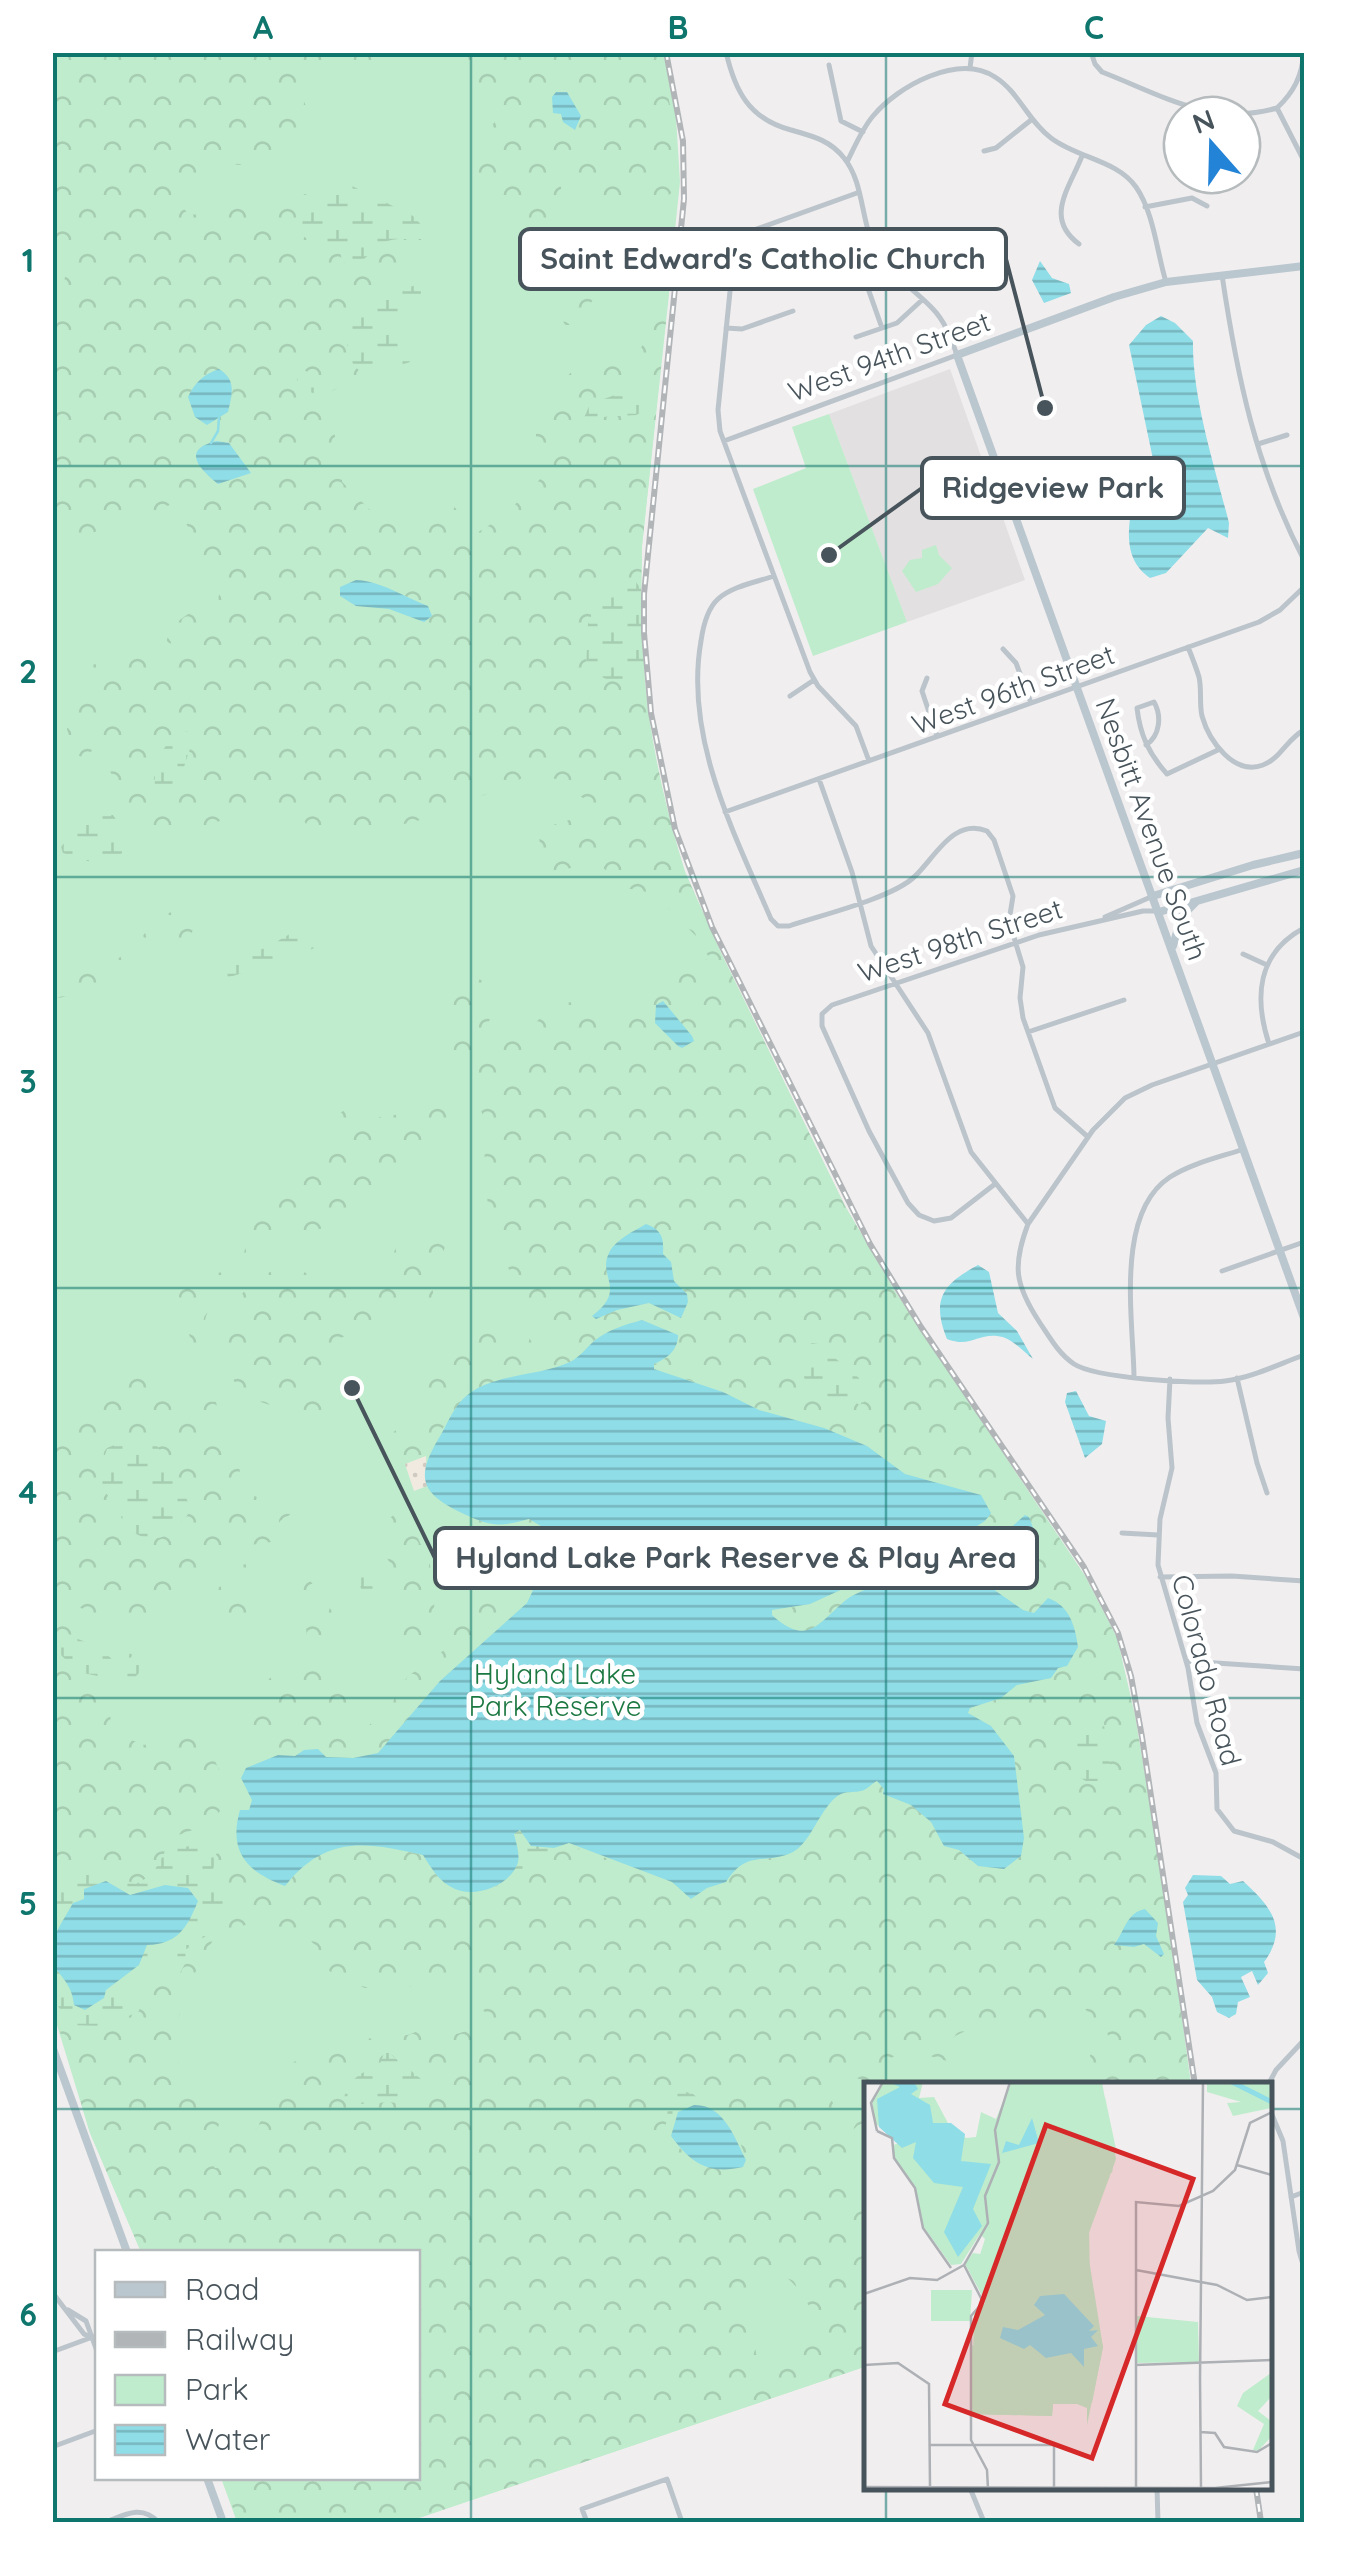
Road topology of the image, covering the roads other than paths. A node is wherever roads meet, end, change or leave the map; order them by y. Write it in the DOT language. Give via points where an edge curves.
graph roads {
  1 [pos="726,52"];
  2 [pos="972,52"];
  3 [pos="1091,52"];
  4 [pos="1304,52"];
  5 [pos="829,65"];
  6 [pos="970,68"];
  7 [pos="1277,108"];
  8 [pos="1031,120"];
  9 [pos="862,132"];
  10 [pos="984,151"];
  11 [pos="1082,156"];
  12 [pos="1304,161"];
  13 [pos="848,162"];
  14 [pos="858,193"];
  15 [pos="1207,206"];
  16 [pos="1145,208"];
  17 [pos="871,240"];
  18 [pos="1078,244"];
  19 [pos="854,246"];
  20 [pos="826,252"];
  21 [pos="1304,266"];
  22 [pos="1222,275"];
  23 [pos="1166,282"];
  24 [pos="922,299"];
  25 [pos="793,311"];
  26 [pos="726,328"];
  27 [pos="882,328"];
  28 [pos="856,337"];
  29 [pos="957,355"];
  30 [pos="1286,435"];
  31 [pos="724,442"];
  32 [pos="1258,444"];
  33 [pos="1304,560"];
  34 [pos="774,576"];
  35 [pos="1304,587"];
  36 [pos="1188,648"];
  37 [pos="1003,649"];
  38 [pos="927,678"];
  39 [pos="814,680"];
  40 [pos="1077,687"];
  41 [pos="790,696"];
  42 [pos="1030,704"];
  43 [pos="1304,730"];
  44 [pos="937,737"];
  45 [pos="1146,745"];
  46 [pos="1220,749"];
  47 [pos="869,761"];
  48 [pos="819,779"];
  49 [pos="725,812"];
  50 [pos="1304,853"];
  51 [pos="1304,870"];
  52 [pos="1153,896"];
  53 [pos="1198,900"];
  54 [pos="858,902"];
  55 [pos="1159,912"];
  56 [pos="1102,919"];
  57 [pos="1304,928"];
  58 [pos="1016,942"];
  59 [pos="1172,950"];
  60 [pos="1244,954"];
  61 [pos="1267,964"];
  62 [pos="896,983"];
  63 [pos="1124,1000"];
  64 [pos="1028,1032"];
  65 [pos="1304,1032"];
  66 [pos="1269,1044"];
  67 [pos="1212,1063"];
  68 [pos="1088,1137"];
  69 [pos="1244,1149"];
  70 [pos="994,1184"];
  71 [pos="1028,1224"];
  72 [pos="1304,1242"];
  73 [pos="1280,1250"];
  74 [pos="1222,1271"];
  75 [pos="1304,1318"];
  76 [pos="1304,1355"];
  77 [pos="1134,1376"];
  78 [pos="1237,1378"];
  79 [pos="1170,1379"];
  80 [pos="1268,1493"];
  81 [pos="1122,1533"];
  82 [pos="1158,1535"];
  83 [pos="1160,1577"];
  84 [pos="1304,1581"];
  85 [pos="1186,1662"];
  86 [pos="1304,1669"];
  87 [pos="1227,1825"];
  88 [pos="1218,1832"];
  89 [pos="1304,1859"];
  90 [pos="1304,2040"];
  91 [pos="52,2046"];
  92 [pos="1267,2082"];
  93 [pos="1272,2115"];
  94 [pos="1304,2192"];
  95 [pos="1291,2197"];
  96 [pos="126,2250"];
  97 [pos="1304,2268"];
  98 [pos="52,2292"];
  99 [pos="94,2336"];
  100 [pos="52,2352"];
  101 [pos="95,2431"];
  102 [pos="52,2447"];
  103 [pos="208,2480"];
  104 [pos="971,2490"];
  105 [pos="1158,2490"];
  106 [pos="106,2522"];
  107 [pos="158,2522"];
  108 [pos="224,2522"];
  109 [pos="587,2522"];
  110 [pos="682,2522"];
  111 [pos="984,2522"];
  112 [pos="1158,2522"];
  1 -- 13 [label="street" via="746,105 834,148"];
  2 -- 6 [label="street"];
  3 -- 7 [label="street" via="1102,72 1211,114"];
  4 -- 7 [label="street" via="1291,94"];
  5 -- 9 [label="street" via="841,121"];
  6 -- 8 [label="street" via="1008,87"];
  6 -- 9 [label="street" via="944,70 904,92"];
  7 -- 12 [label="street"];
  8 -- 10 [label="street"];
  8 -- 11 [label="street"];
  9 -- 13 [label="street"];
  11 -- 16 [label="street" via="1128,178"];
  11 -- 18 [label="street" via="1060,219 1063,232"];
  13 -- 14 [label="street"];
  14 -- 17 [label="street"];
  14 -- 26 [label="street" via="740,239"];
  15 -- 16 [label="street" via="1192,198"];
  16 -- 23 [label="street"];
  17 -- 19 [label="street"];
  17 -- 24 [label="street"];
  19 -- 20 [label="street"];
  19 -- 27 [label="street"];
  21 -- 22 [label="street, West 94th Street"];
  22 -- 23 [label="street, West 94th Street"];
  22 -- 32 [label="street" via="1236,370"];
  23 -- 29 [label="street, West 94th Street"];
  24 -- 27 [label="street" via="905,318"];
  24 -- 29 [label="street" via="942,320"];
  25 -- 26 [label="street"];
  26 -- 31 [label="street" via="718,410"];
  27 -- 28 [label="street"];
  29 -- 31 [label="street, West 94th Street"];
  29 -- 40 [label="street, Nesbitt Avenue South"];
  30 -- 32 [label="street"];
  31 -- 34 [label="street"];
  32 -- 33 [label="street"];
  34 -- 39 [label="street"];
  34 -- 49 [label="street" via="716,600 702,633 700,711"];
  35 -- 36 [label="street, West 96th Street" via="1270,617"];
  36 -- 40 [label="street, West 96th Street"];
  36 -- 46 [label="street" via="1202,718"];
  37 -- 42 [label="street" via="1016,663"];
  38 -- 44 [label="street" via="922,691"];
  39 -- 41 [label="street"];
  39 -- 47 [label="street" via="856,726"];
  40 -- 42 [label="street, West 96th Street"];
  40 -- 52 [label="street, Nesbitt Avenue South"];
  42 -- 44 [label="street, West 96th Street"];
  43 -- 46 [label="street" via="1256,767 1234,762"];
  44 -- 47 [label="street, West 96th Street"];
  45 -- 45 [label="street" via="1137,708 1154,702 1159,726"];
  45 -- 46 [label="street" via="1167,774"];
  47 -- 48 [label="street, West 96th Street"];
  48 -- 49 [label="street, West 96th Street"];
  48 -- 54 [label="street"];
  49 -- 54 [label="street" via="778,926"];
  50 -- 52 [label="street, West 98th Street"];
  51 -- 53 [label="street, West 98th Street"];
  52 -- 55 [label="street, Nesbitt Avenue South"];
  52 -- 56 [label="street, West 98th Street"];
  53 -- 55 [label="street, West 98th Street"];
  53 -- 59 [label="street" via="1181,916"];
  54 -- 58 [label="street" via="910,882 944,843 982,828 994,840 1013,896 1009,921"];
  54 -- 62 [label="street" via="871,946"];
  55 -- 56 [label="street, West 98th Street"];
  55 -- 59 [label="street, Nesbitt Avenue South"];
  56 -- 58 [label="street, West 98th Street"];
  57 -- 61 [label="street"];
  58 -- 62 [label="street, West 98th Street"];
  58 -- 64 [label="street"];
  59 -- 67 [label="street, Nesbitt Avenue South"];
  60 -- 61 [label="street"];
  61 -- 66 [label="street" via="1259,1007"];
  62 -- 70 [label="street" via="928,1033 971,1152"];
  62 -- 70 [label="street, West 98th Street" via="832,1004 822,1014 869,1131 913,1210 926,1219 958,1214"];
  63 -- 64 [label="street"];
  64 -- 68 [label="street" via="1055,1108"];
  65 -- 66 [label="street"];
  66 -- 67 [label="street"];
  67 -- 68 [label="street" via="1138,1090"];
  67 -- 69 [label="street, Nesbitt Avenue South"];
  68 -- 71 [label="street"];
  69 -- 73 [label="street, Nesbitt Avenue South"];
  69 -- 77 [label="street" via="1172,1176 1144,1203 1132,1249"];
  70 -- 71 [label="street"];
  71 -- 77 [label="street" via="1017,1259 1019,1284 1054,1344 1082,1368"];
  72 -- 73 [label="street"];
  73 -- 74 [label="street"];
  73 -- 75 [label="street, Nesbitt Avenue South"];
  76 -- 78 [label="street"];
  77 -- 79 [label="street"];
  78 -- 79 [label="street"];
  78 -- 80 [label="street"];
  79 -- 82 [label="street, Colorado Road" via="1172,1468"];
  81 -- 82 [label="street"];
  82 -- 83 [label="street, Colorado Road"];
  83 -- 84 [label="street"];
  83 -- 85 [label="street, Colorado Road"];
  85 -- 86 [label="street"];
  85 -- 87 [label="street, Colorado Road" via="1197,1723 1216,1773 1217,1809"];
  87 -- 88 [label="street"];
  87 -- 89 [label="street"];
  90 -- 92 [label="street"];
  91 -- 96 [label="street"];
  93 -- 95 [label="street"];
  94 -- 95 [label="street"];
  95 -- 97 [label="street"];
  98 -- 99 [label="street" via="84,2334"];
  99 -- 100 [label="street"];
  101 -- 102 [label="street"];
  103 -- 108 [label="street"];
  104 -- 111 [label="street"];
  105 -- 112 [label="street"];
  106 -- 107 [label="street" via="144,2512"];
  109 -- 110 [label="street" via="582,2509 666,2479"];
}
